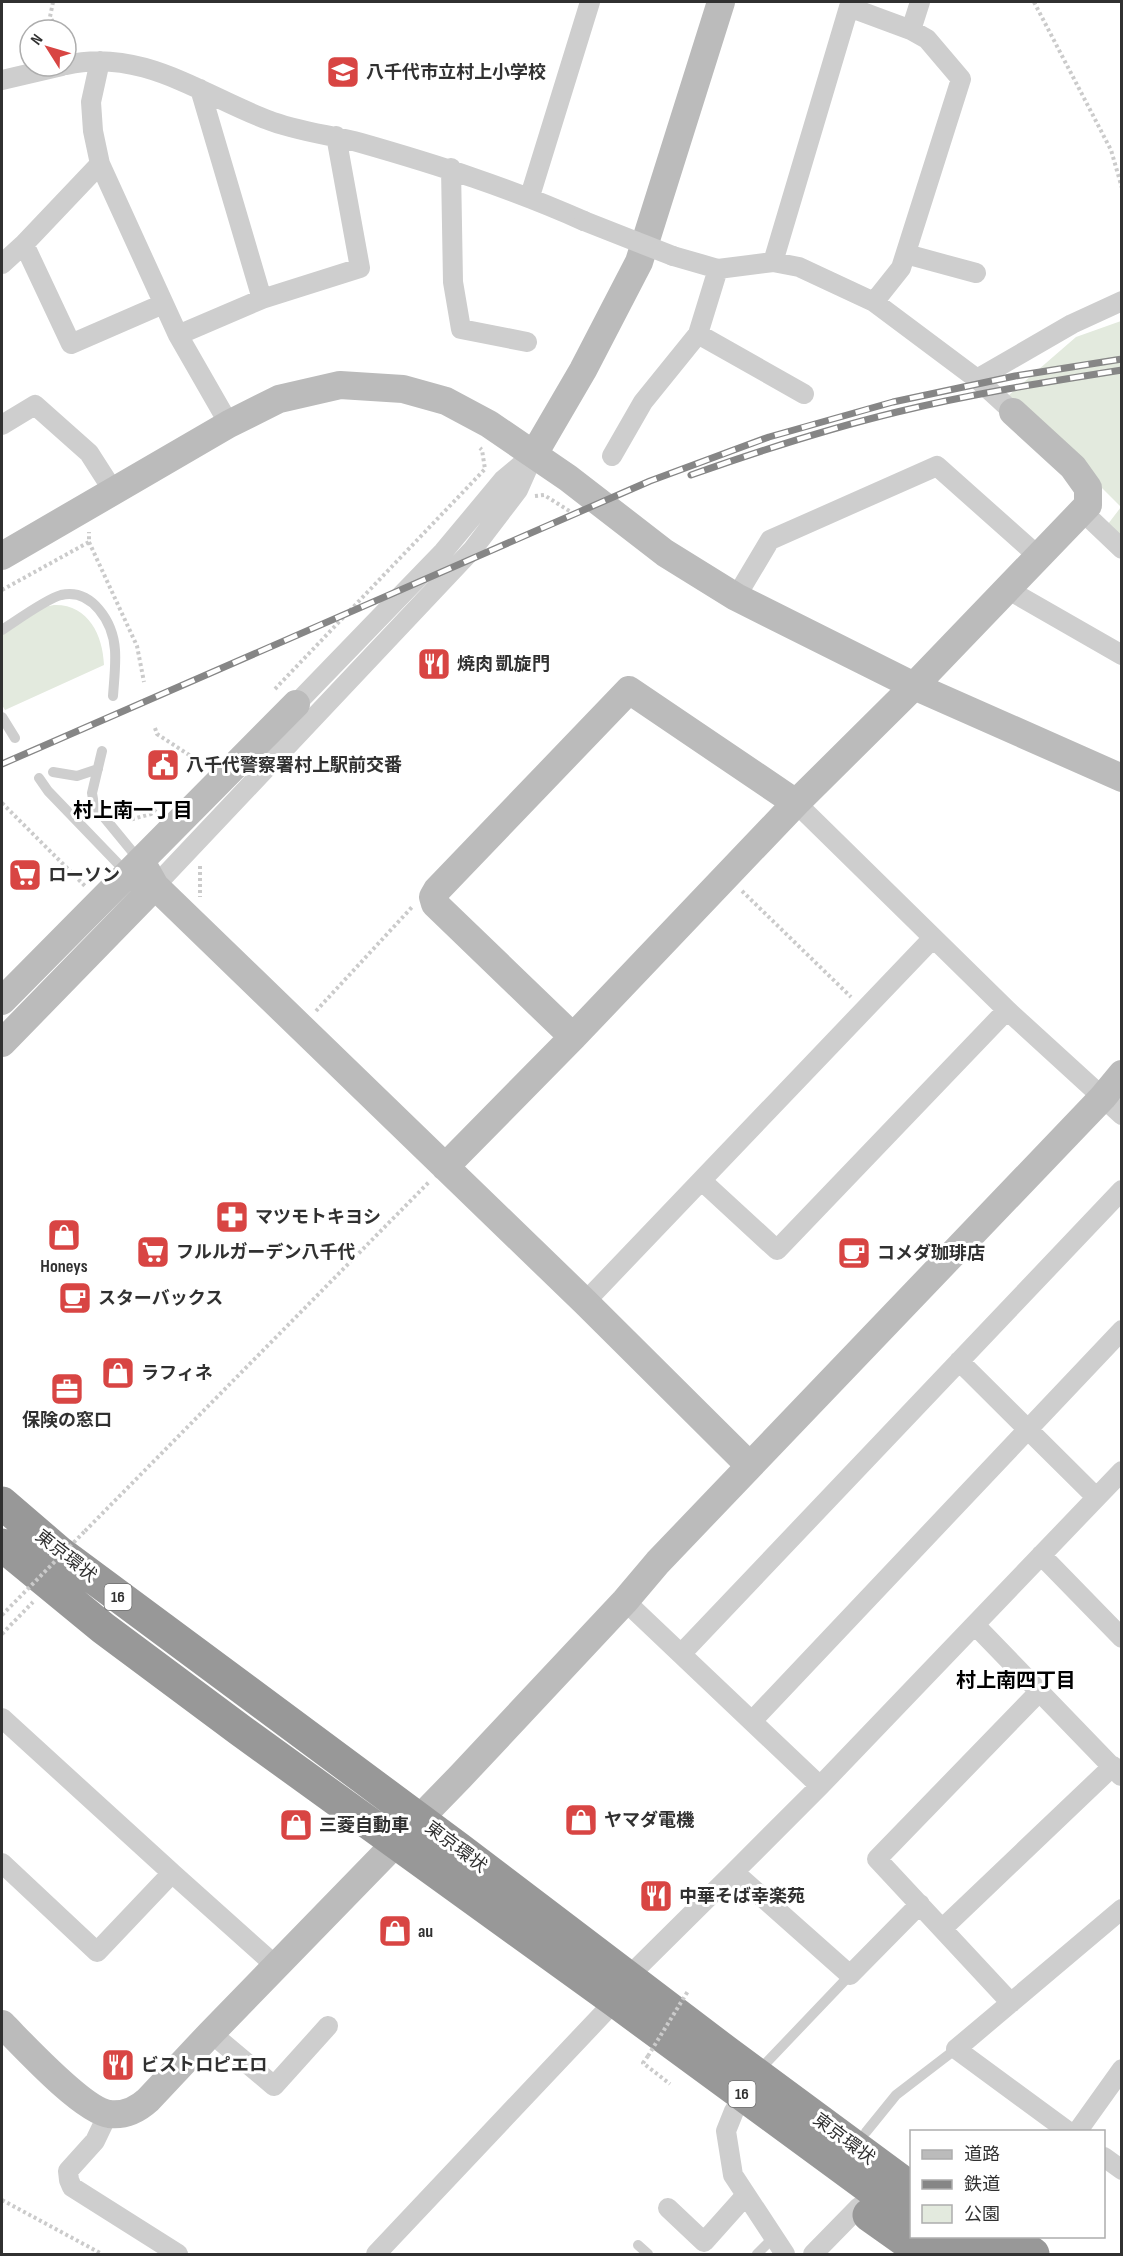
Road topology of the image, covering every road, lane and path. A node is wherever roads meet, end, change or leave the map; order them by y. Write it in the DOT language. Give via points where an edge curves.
graph roads {
  1 [pos="53,2"];
  2 [pos="590,2"];
  3 [pos="721,2"];
  4 [pos="920,2"];
  5 [pos="1034,2"];
  6 [pos="51,18"];
  7 [pos="911,30"];
  8 [pos="100,61"];
  9 [pos="78,63"];
  10 [pos="18,76"];
  11 [pos="2,80"];
  12 [pos="200,89"];
  13 [pos="336,136"];
  14 [pos="100,164"];
  15 [pos="451,168"];
  16 [pos="1122,188"];
  17 [pos="530,196"];
  18 [pos="24,244"];
  19 [pos="906,254"];
  20 [pos="773,262"];
  21 [pos="2,264"];
  22 [pos="718,269"];
  23 [pos="976,273"];
  24 [pos="262,298"];
  25 [pos="1122,301"];
  26 [pos="874,302"];
  27 [pos="163,304"];
  28 [pos="698,334"];
  29 [pos="178,335"];
  30 [pos="527,342"];
  31 [pos="977,379"];
  32 [pos="804,394"];
  33 [pos="1013,412"];
  34 [pos="230,424"];
  35 [pos="2,425"];
  36 [pos="473,443"];
  37 [pos="534,454"];
  38 [pos="612,456"];
  39 [pos="114,492"];
  40 [pos="529,497"];
  41 [pos="1082,511"];
  42 [pos="574,514"];
  43 [pos="1122,549"];
  44 [pos="2,556"];
  45 [pos="1038,556"];
  46 [pos="1007,589"];
  47 [pos="736,597"];
  48 [pos="2,630"];
  49 [pos="1122,656"];
  50 [pos="914,686"];
  51 [pos="113,696"];
  52 [pos="285,697"];
  53 [pos="2,717"];
  54 [pos="155,728"];
  55 [pos="15,738"];
  56 [pos="102,751"];
  57 [pos="210,756"];
  58 [pos="98,769"];
  59 [pos="53,772"];
  60 [pos="39,778"];
  61 [pos="1122,778"];
  62 [pos="2,803"];
  63 [pos="796,803"];
  64 [pos="159,806"];
  65 [pos="120,812"];
  66 [pos="200,861"];
  67 [pos="134,867"];
  68 [pos="726,876"];
  69 [pos="155,886"];
  70 [pos="86,887"];
  71 [pos="433,897"];
  72 [pos="200,898"];
  73 [pos="933,938"];
  74 [pos="2,1001"];
  75 [pos="307,1004"];
  76 [pos="864,1010"];
  77 [pos="1007,1010"];
  78 [pos="573,1037"];
  79 [pos="2,1043"];
  80 [pos="1122,1074"];
  81 [pos="1112,1106"];
  82 [pos="445,1167"];
  83 [pos="702,1181"];
  84 [pos="1122,1190"];
  85 [pos="585,1302"];
  86 [pos="1122,1330"];
  87 [pos="959,1361"];
  88 [pos="1027,1429"];
  89 [pos="750,1467"];
  90 [pos="1122,1471"];
  91 [pos="1096,1497"];
  92 [pos="2,1503"];
  93 [pos="2,1545"];
  94 [pos="1041,1555"];
  95 [pos="38,1598"];
  96 [pos="625,1601"];
  97 [pos="2,1616"];
  98 [pos="975,1625"];
  99 [pos="1119,1631"];
  100 [pos="2,1634"];
  101 [pos="681,1654"];
  102 [pos="1039,1692"];
  103 [pos="2,1718"];
  104 [pos="752,1721"];
  105 [pos="1117,1771"];
  106 [pos="820,1786"];
  107 [pos="418,1819"];
  108 [pos="395,1843"];
  109 [pos="2,1863"];
  110 [pos="734,1872"];
  111 [pos="172,1873"];
  112 [pos="920,1904"];
  113 [pos="1122,1909"];
  114 [pos="943,1928"];
  115 [pos="276,1965"];
  116 [pos="850,1975"];
  117 [pos="688,1991"];
  118 [pos="631,1996"];
  119 [pos="1011,2003"];
  120 [pos="2,2024"];
  121 [pos="328,2026"];
  122 [pos="211,2033"];
  123 [pos="956,2049"];
  124 [pos="767,2062"];
  125 [pos="1122,2069"];
  126 [pos="670,2084"];
  127 [pos="734,2111"];
  128 [pos="108,2114"];
  129 [pos="1066,2130"];
  130 [pos="1078,2130"];
  131 [pos="866,2132"];
  132 [pos="1105,2158"];
  133 [pos="910,2164"];
  134 [pos="1122,2170"];
  135 [pos="910,2188"];
  136 [pos="746,2195"];
  137 [pos="2,2200"];
  138 [pos="859,2207"];
  139 [pos="668,2208"];
  140 [pos="910,2217"];
  141 [pos="773,2238"];
  142 [pos="938,2238"];
  143 [pos="978,2238"];
  144 [pos="1011,2238"];
  145 [pos="638,2244"];
  146 [pos="102,2254"];
  147 [pos="178,2254"];
  148 [pos="376,2254"];
  149 [pos="648,2254"];
  150 [pos="757,2254"];
  151 [pos="784,2254"];
  152 [pos="813,2254"];
  153 [pos="924,2254"];
  154 [pos="959,2254"];
  155 [pos="999,2254"];
  156 [pos="1033,2254"];
  1 -- 6 [label="path"];
  2 -- 17 [label="street"];
  3 -- 37 [label="street" via="639,262"];
  4 -- 7 [label="street"];
  5 -- 16 [label="path" via="1111,150"];
  7 -- 19 [label="street" via="927,39 961,79"];
  7 -- 20 [label="street" via="849,7"];
  8 -- 9 [label="street"];
  8 -- 12 [label="street" via="140,65"];
  8 -- 14 [label="street" via="91,102"];
  10 -- 11 [label="street"];
  12 -- 13 [label="street" via="269,121"];
  12 -- 24 [label="street"];
  13 -- 15 [label="street"];
  13 -- 24 [label="street" via="360,268"];
  14 -- 18 [label="street"];
  14 -- 27 [label="street"];
  15 -- 17 [label="street"];
  15 -- 30 [label="street" via="453,282 461,329"];
  17 -- 22 [label="street, bridge" via="673,256"];
  18 -- 21 [label="street"];
  18 -- 27 [label="street" via="71,344"];
  19 -- 23 [label="street"];
  19 -- 26 [label="street" via="901,268"];
  20 -- 22 [label="street"];
  20 -- 26 [label="street" via="799,267"];
  22 -- 28 [label="street"];
  24 -- 29 [label="street"];
  25 -- 31 [label="street" via="1072,324"];
  26 -- 31 [label="street"];
  27 -- 29 [label="street"];
  28 -- 32 [label="street"];
  28 -- 38 [label="street" via="643,402"];
  29 -- 34 [label="street"];
  31 -- 33 [label="street"];
  33 -- 41 [label="street" via="1073,467 1088,488 1088,505"];
  34 -- 37 [label="street" via="279,399 340,385 403,389 446,401"];
  34 -- 39 [label="street"];
  35 -- 39 [label="street" via="35,405 89,453"];
  36 -- 52 [label="path" via="482,450 484,469"];
  37 -- 47 [label="street" via="665,553"];
  37 -- 52 [label="street" via="503,480 443,552"];
  37 -- 69 [label="street" via="518,490 473,549"];
  39 -- 44 [label="street"];
  40 -- 42 [label="path" via="544,495"];
  41 -- 43 [label="street"];
  41 -- 45 [label="street"];
  45 -- 46 [label="street"];
  45 -- 47 [label="street" via="937,466 770,540"];
  46 -- 49 [label="street"];
  46 -- 50 [label="street"];
  47 -- 50 [label="street"];
  48 -- 51 [label="lane" via="59,595 75,593 90,599 108,620 115,648"];
  50 -- 61 [label="street"];
  50 -- 63 [label="street"];
  52 -- 67 [label="street"];
  53 -- 55 [label="lane"];
  54 -- 57 [label="path" via="157,734 202,764"];
  56 -- 58 [label="lane"];
  58 -- 59 [label="lane" via="77,777"];
  58 -- 67 [label="lane" via="92,793 94,805"];
  60 -- 67 [label="lane" via="48,791"];
  62 -- 70 [label="path"];
  63 -- 68 [label="street"];
  63 -- 71 [label="street" via="629,690"];
  63 -- 73 [label="street"];
  64 -- 65 [label="path" via="151,814 129,820"];
  66 -- 72 [label="path"];
  67 -- 69 [label="street"];
  67 -- 74 [label="street"];
  68 -- 76 [label="path"];
  68 -- 78 [label="street"];
  69 -- 79 [label="street"];
  69 -- 82 [label="street"];
  71 -- 75 [label="path" via="415,904 315,1012"];
  71 -- 78 [label="street" via="435,904"];
  73 -- 76 [label="street"];
  73 -- 77 [label="street"];
  76 -- 83 [label="street"];
  77 -- 81 [label="street"];
  77 -- 83 [label="street" via="777,1250"];
  78 -- 82 [label="street"];
  80 -- 81 [label="street"];
  81 -- 89 [label="street"];
  82 -- 85 [label="street"];
  82 -- 97 [label="path, bridge"];
  83 -- 85 [label="street"];
  84 -- 87 [label="street"];
  85 -- 89 [label="street"];
  86 -- 88 [label="street"];
  87 -- 88 [label="street"];
  87 -- 101 [label="street"];
  88 -- 91 [label="street"];
  88 -- 104 [label="street"];
  89 -- 96 [label="street"];
  90 -- 91 [label="street"];
  91 -- 94 [label="street"];
  92 -- 107 [label="highway, 東京環状 / 16" via="68,1559"];
  93 -- 108 [label="highway, 東京環状 / 16" via="103,1628"];
  94 -- 98 [label="street"];
  94 -- 99 [label="street"];
  95 -- 100 [label="path"];
  96 -- 101 [label="street"];
  96 -- 107 [label="street"];
  98 -- 102 [label="street"];
  98 -- 106 [label="street"];
  101 -- 104 [label="street"];
  102 -- 105 [label="street"];
  102 -- 112 [label="street" via="877,1859"];
  103 -- 111 [label="street"];
  104 -- 106 [label="street"];
  105 -- 114 [label="street"];
  106 -- 110 [label="street"];
  107 -- 108 [label="street"];
  107 -- 118 [label="highway, 東京環状 / 16"];
  108 -- 115 [label="street"];
  108 -- 118 [label="highway, 東京環状 / 16"];
  109 -- 111 [label="street" via="97,1952"];
  110 -- 116 [label="street"];
  110 -- 118 [label="street"];
  111 -- 115 [label="street"];
  112 -- 114 [label="street"];
  112 -- 116 [label="street"];
  113 -- 119 [label="street"];
  114 -- 119 [label="street"];
  115 -- 122 [label="street"];
  116 -- 124 [label="lane"];
  117 -- 126 [label="path, bridge" via="644,2064"];
  118 -- 124 [label="highway, 16" via="734,2039"];
  118 -- 127 [label="highway, 16" via="692,2080"];
  118 -- 135 [label="highway, 東京環状 / 16"];
  118 -- 140 [label="highway, 東京環状 / 16"];
  118 -- 148 [label="street"];
  119 -- 123 [label="street"];
  120 -- 128 [label="street" via="75,2093"];
  121 -- 122 [label="street" via="274,2086"];
  122 -- 128 [label="street" via="137,2110"];
  123 -- 129 [label="street"];
  123 -- 131 [label="lane" via="896,2095"];
  124 -- 131 [label="highway, 16"];
  125 -- 130 [label="street"];
  127 -- 136 [label="street" via="726,2131 733,2175"];
  127 -- 138 [label="highway, 16"];
  128 -- 147 [label="street" via="95,2141 68,2171 72,2187"];
  131 -- 133 [label="highway, 16"];
  132 -- 134 [label="street"];
  136 -- 139 [label="street" via="704,2242"];
  136 -- 141 [label="street"];
  137 -- 146 [label="path"];
  138 -- 152 [label="street"];
  138 -- 153 [label="highway, 16"];
  141 -- 150 [label="lane"];
  141 -- 151 [label="street"];
  142 -- 154 [label="highway"];
  143 -- 155 [label="highway"];
  144 -- 156 [label="highway"];
  145 -- 149 [label="lane"];
}
